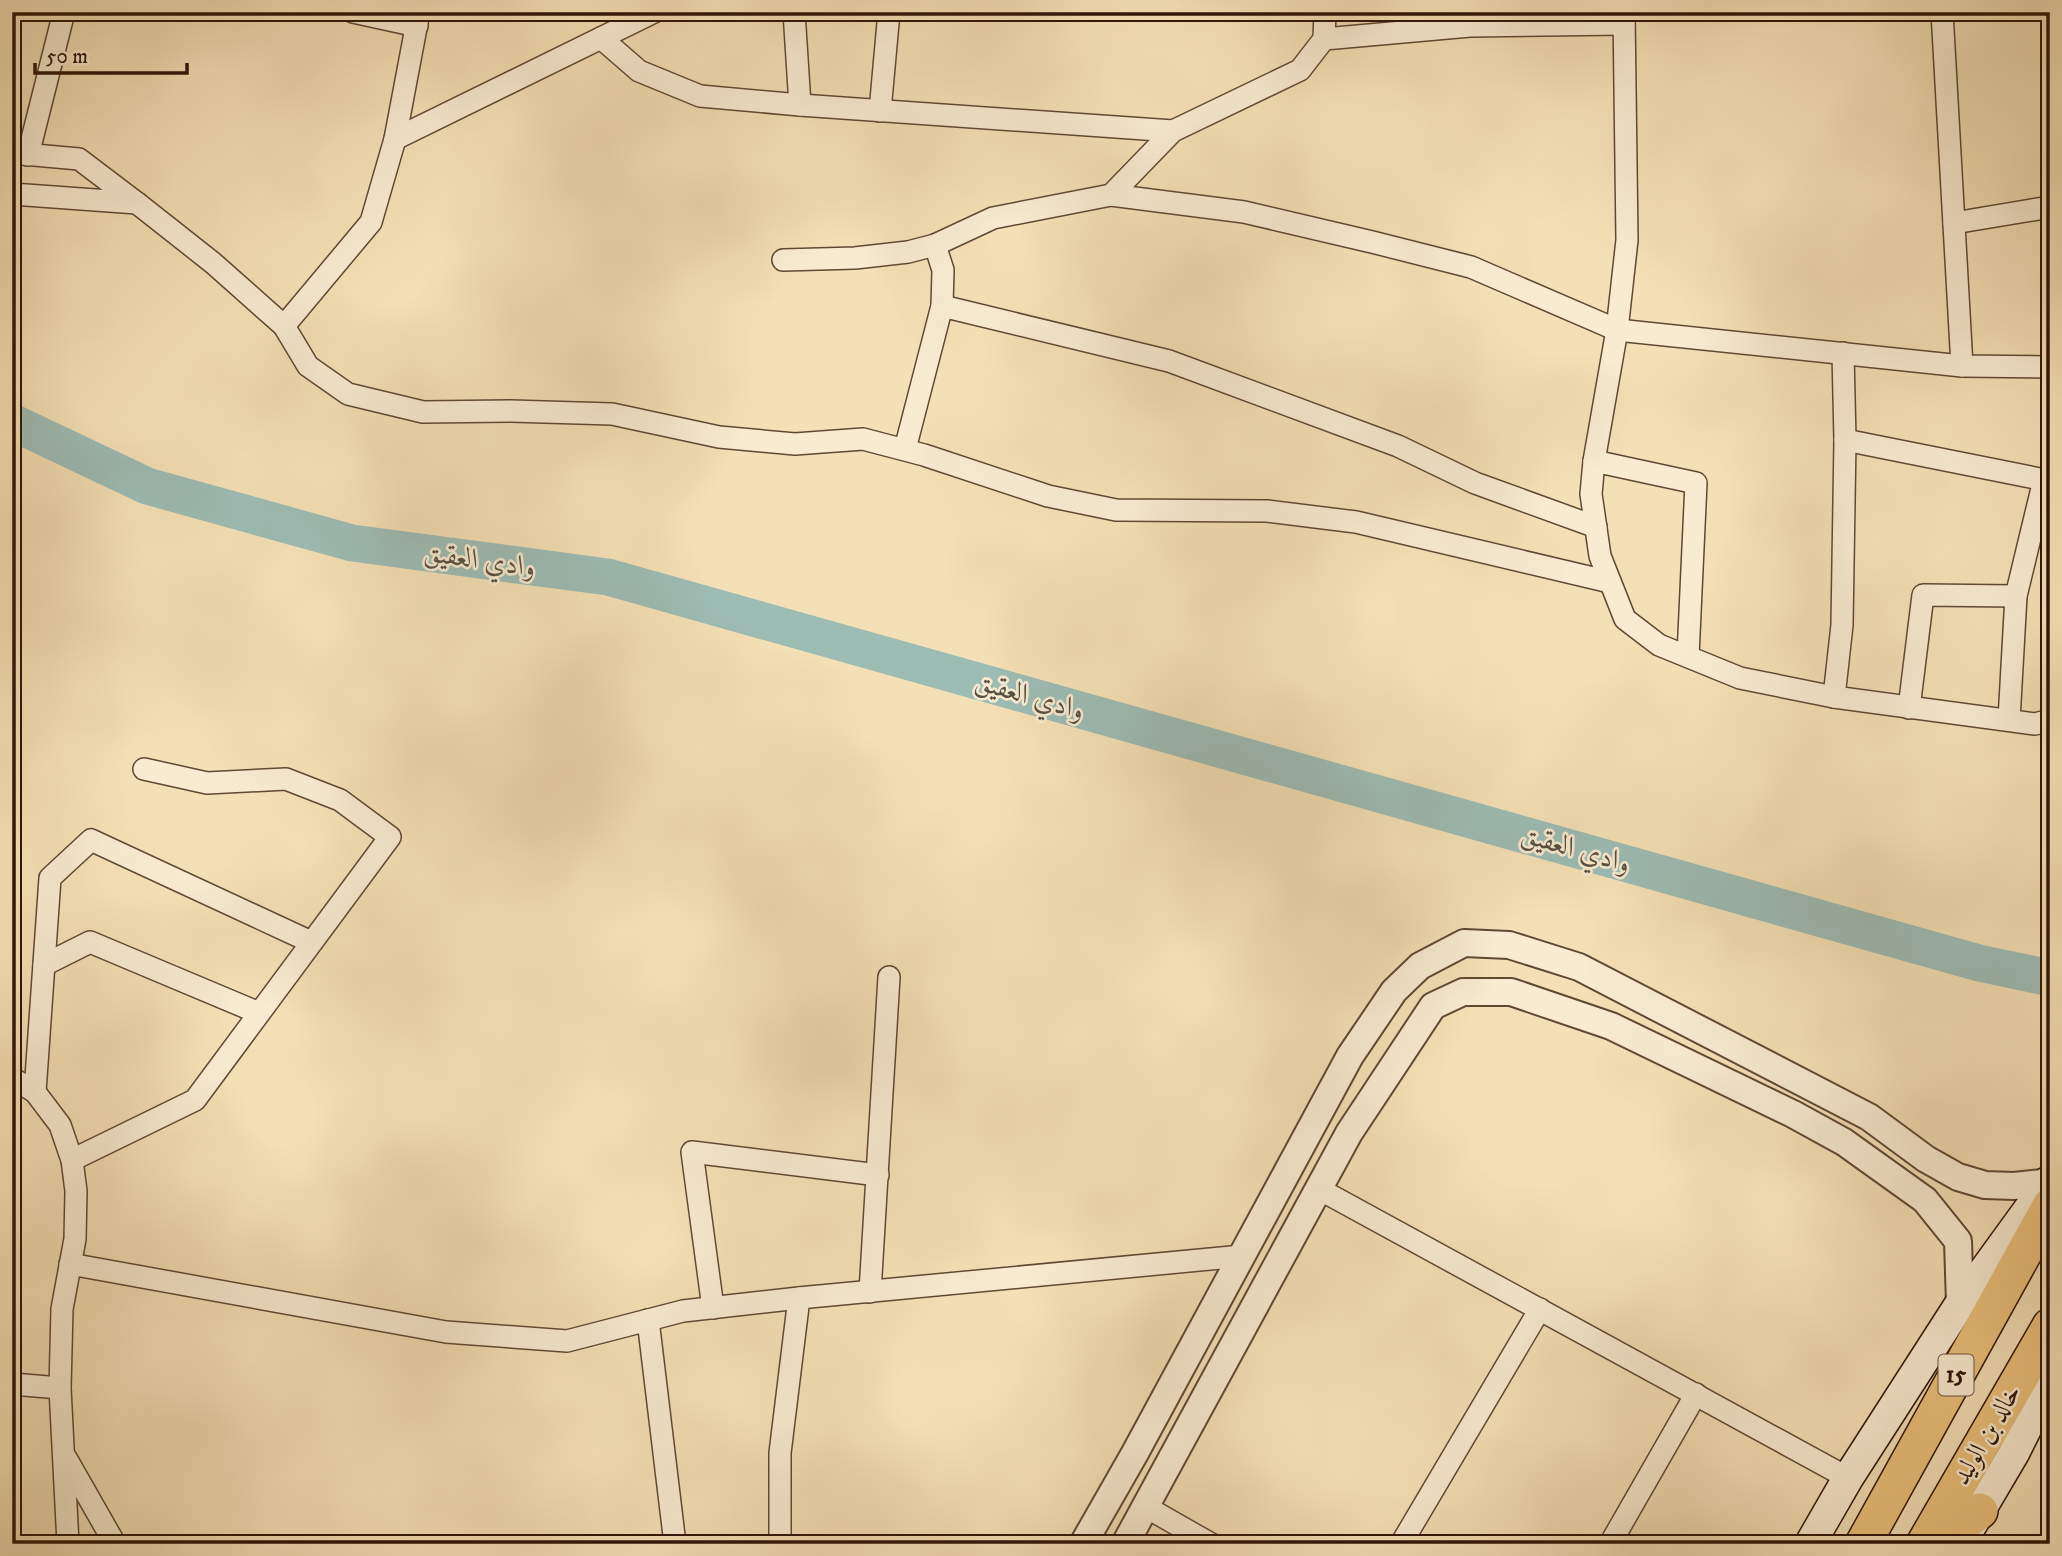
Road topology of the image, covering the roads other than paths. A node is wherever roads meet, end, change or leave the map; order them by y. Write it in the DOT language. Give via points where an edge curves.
graph roads {
  1 [pos="64,12"];
  2 [pos="353,12"];
  3 [pos="654,12"];
  4 [pos="794,12"];
  5 [pos="889,12"];
  6 [pos="1325,12"];
  7 [pos="1942,12"];
  8 [pos="1624,18"];
  9 [pos="418,19"];
  10 [pos="1563,19"];
  11 [pos="601,38"];
  12 [pos="1324,39"];
  13 [pos="800,105"];
  14 [pos="880,111"];
  15 [pos="1173,131"];
  16 [pos="395,139"];
  17 [pos="20,154"];
  18 [pos="12,194"];
  19 [pos="1111,195"];
  20 [pos="137,203"];
  21 [pos="2050,207"];
  22 [pos="1954,223"];
  23 [pos="935,245"];
  24 [pos="783,260"];
  25 [pos="942,306"];
  26 [pos="284,326"];
  27 [pos="1617,330"];
  28 [pos="1843,353"];
  29 [pos="1962,366"];
  30 [pos="2050,367"];
  31 [pos="1845,440"];
  32 [pos="905,449"];
  33 [pos="1594,461"];
  34 [pos="2047,481"];
  35 [pos="1596,527"];
  36 [pos="1611,582"];
  37 [pos="2016,596"];
  38 [pos="1688,656"];
  39 [pos="1834,697"];
  40 [pos="1909,708"];
  41 [pos="2009,720"];
  42 [pos="2050,720"];
  43 [pos="144,769"];
  44 [pos="311,942"];
  45 [pos="44,965"];
  46 [pos="889,977"];
  47 [pos="259,1013"];
  48 [pos="12,1078"];
  49 [pos="35,1092"];
  50 [pos="1862,1113"];
  51 [pos="1844,1142"];
  52 [pos="72,1160"];
  53 [pos="878,1175"];
  54 [pos="2049,1188"];
  55 [pos="1319,1189"];
  56 [pos="1241,1256"];
  57 [pos="70,1264"];
  58 [pos="870,1292"];
  59 [pos="799,1298"];
  60 [pos="1960,1304"];
  61 [pos="713,1308"];
  62 [pos="1540,1309"];
  63 [pos="648,1320"];
  64 [pos="2050,1326"];
  65 [pos="2050,1381"];
  66 [pos="12,1384"];
  67 [pos="60,1388"];
  68 [pos="1696,1394"];
  69 [pos="2040,1424"];
  70 [pos="63,1453"];
  71 [pos="1848,1478"];
  72 [pos="1146,1507"];
  73 [pos="1980,1511"];
  74 [pos="68,1544"];
  75 [pos="115,1544"];
  76 [pos="675,1544"];
  77 [pos="780,1544"];
  78 [pos="1083,1544"];
  79 [pos="1125,1544"];
  80 [pos="1211,1544"];
  81 [pos="1401,1544"];
  82 [pos="1609,1544"];
  83 [pos="1810,1544"];
  84 [pos="1863,1544"];
  85 [pos="1924,1544"];
  86 [pos="1934,1544"];
  87 [pos="1961,1544"];
  1 -- 17 [label="street"];
  2 -- 9 [label="street"];
  3 -- 11 [label="street"];
  4 -- 13 [label="street"];
  5 -- 14 [label="street"];
  6 -- 12 [label="street"];
  7 -- 22 [label="street"];
  8 -- 10 [label="street"];
  8 -- 27 [label="street" via="1627,240"];
  9 -- 16 [label="street"];
  10 -- 12 [label="street"];
  11 -- 13 [label="street" via="639,71 700,96"];
  11 -- 16 [label="street"];
  12 -- 15 [label="street" via="1300,70"];
  13 -- 14 [label="street"];
  14 -- 15 [label="street"];
  15 -- 19 [label="street"];
  16 -- 26 [label="street" via="371,222"];
  17 -- 20 [label="street" via="79,159"];
  18 -- 20 [label="street"];
  19 -- 23 [label="street" via="993,218"];
  19 -- 27 [label="street" via="1244,212 1471,267"];
  20 -- 26 [label="street" via="214,262"];
  21 -- 22 [label="street"];
  22 -- 29 [label="street"];
  23 -- 24 [label="street" via="855,258"];
  23 -- 25 [label="street" via="943,270"];
  25 -- 32 [label="street"];
  25 -- 35 [label="street" via="1169,361 1398,446 1475,483"];
  26 -- 32 [label="street" via="308,366 348,394 424,412 612,414 719,438 795,444 863,439"];
  27 -- 28 [label="street"];
  27 -- 33 [label="street"];
  28 -- 29 [label="street"];
  28 -- 31 [label="street"];
  29 -- 30 [label="street"];
  31 -- 34 [label="street"];
  31 -- 39 [label="street" via="1842,625"];
  32 -- 36 [label="street" via="1048,496 1115,510 1267,511 1356,522"];
  33 -- 35 [label="street" via="1591,494"];
  33 -- 38 [label="street" via="1696,484"];
  34 -- 37 [label="street"];
  35 -- 36 [label="street" via="1600,556"];
  36 -- 38 [label="street" via="1625,619 1659,645"];
  37 -- 40 [label="street" via="1923,595"];
  37 -- 41 [label="street"];
  38 -- 39 [label="street" via="1740,678"];
  39 -- 40 [label="street"];
  40 -- 41 [label="street"];
  41 -- 42 [label="street" via="2035,724"];
  43 -- 44 [label="street" via="207,783 286,779 340,800 390,837"];
  44 -- 45 [label="street" via="91,840 50,878"];
  44 -- 47 [label="street"];
  45 -- 47 [label="street" via="90,942"];
  45 -- 49 [label="street"];
  46 -- 53 [label="street"];
  47 -- 52 [label="street" via="195,1100"];
  48 -- 49 [label="street"];
  49 -- 52 [label="street" via="60,1125"];
  50 -- 51 [label="street"];
  50 -- 54 [label="street" via="1958,1177 1985,1185"];
  50 -- 56 [label="street" via="1579,967 1509,945 1464,943 1420,966 1394,991 1350,1056"];
  51 -- 55 [label="street" via="1611,1026 1511,992 1463,992 1433,1006 1349,1133"];
  51 -- 60 [label="street" via="1925,1200 1958,1241"];
  52 -- 57 [label="street" via="76,1191"];
  53 -- 58 [label="street"];
  53 -- 61 [label="street" via="692,1152"];
  54 -- 60 [label="main road"];
  54 -- 84 [label="highway, خالد بن الوليد / 15"];
  55 -- 62 [label="street"];
  55 -- 72 [label="street"];
  56 -- 58 [label="street"];
  56 -- 78 [label="street"];
  57 -- 63 [label="street" via="446,1332 567,1341"];
  57 -- 67 [label="street" via="62,1309"];
  58 -- 59 [label="street"];
  59 -- 61 [label="street"];
  59 -- 77 [label="street" via="780,1453"];
  60 -- 71 [label="main road"];
  61 -- 63 [label="street"];
  62 -- 68 [label="street"];
  62 -- 81 [label="street"];
  63 -- 76 [label="street"];
  64 -- 85 [label="highway, خالد بن الوليد / 15"];
  65 -- 69 [label="main road"];
  66 -- 67 [label="street"];
  67 -- 70 [label="street"];
  68 -- 71 [label="street"];
  68 -- 82 [label="street"];
  69 -- 73 [label="main road"];
  70 -- 74 [label="street"];
  70 -- 75 [label="street"];
  71 -- 83 [label="main road"];
  72 -- 79 [label="street"];
  72 -- 80 [label="street"];
  73 -- 86 [label="highway"];
  73 -- 87 [label="main road"];
}
